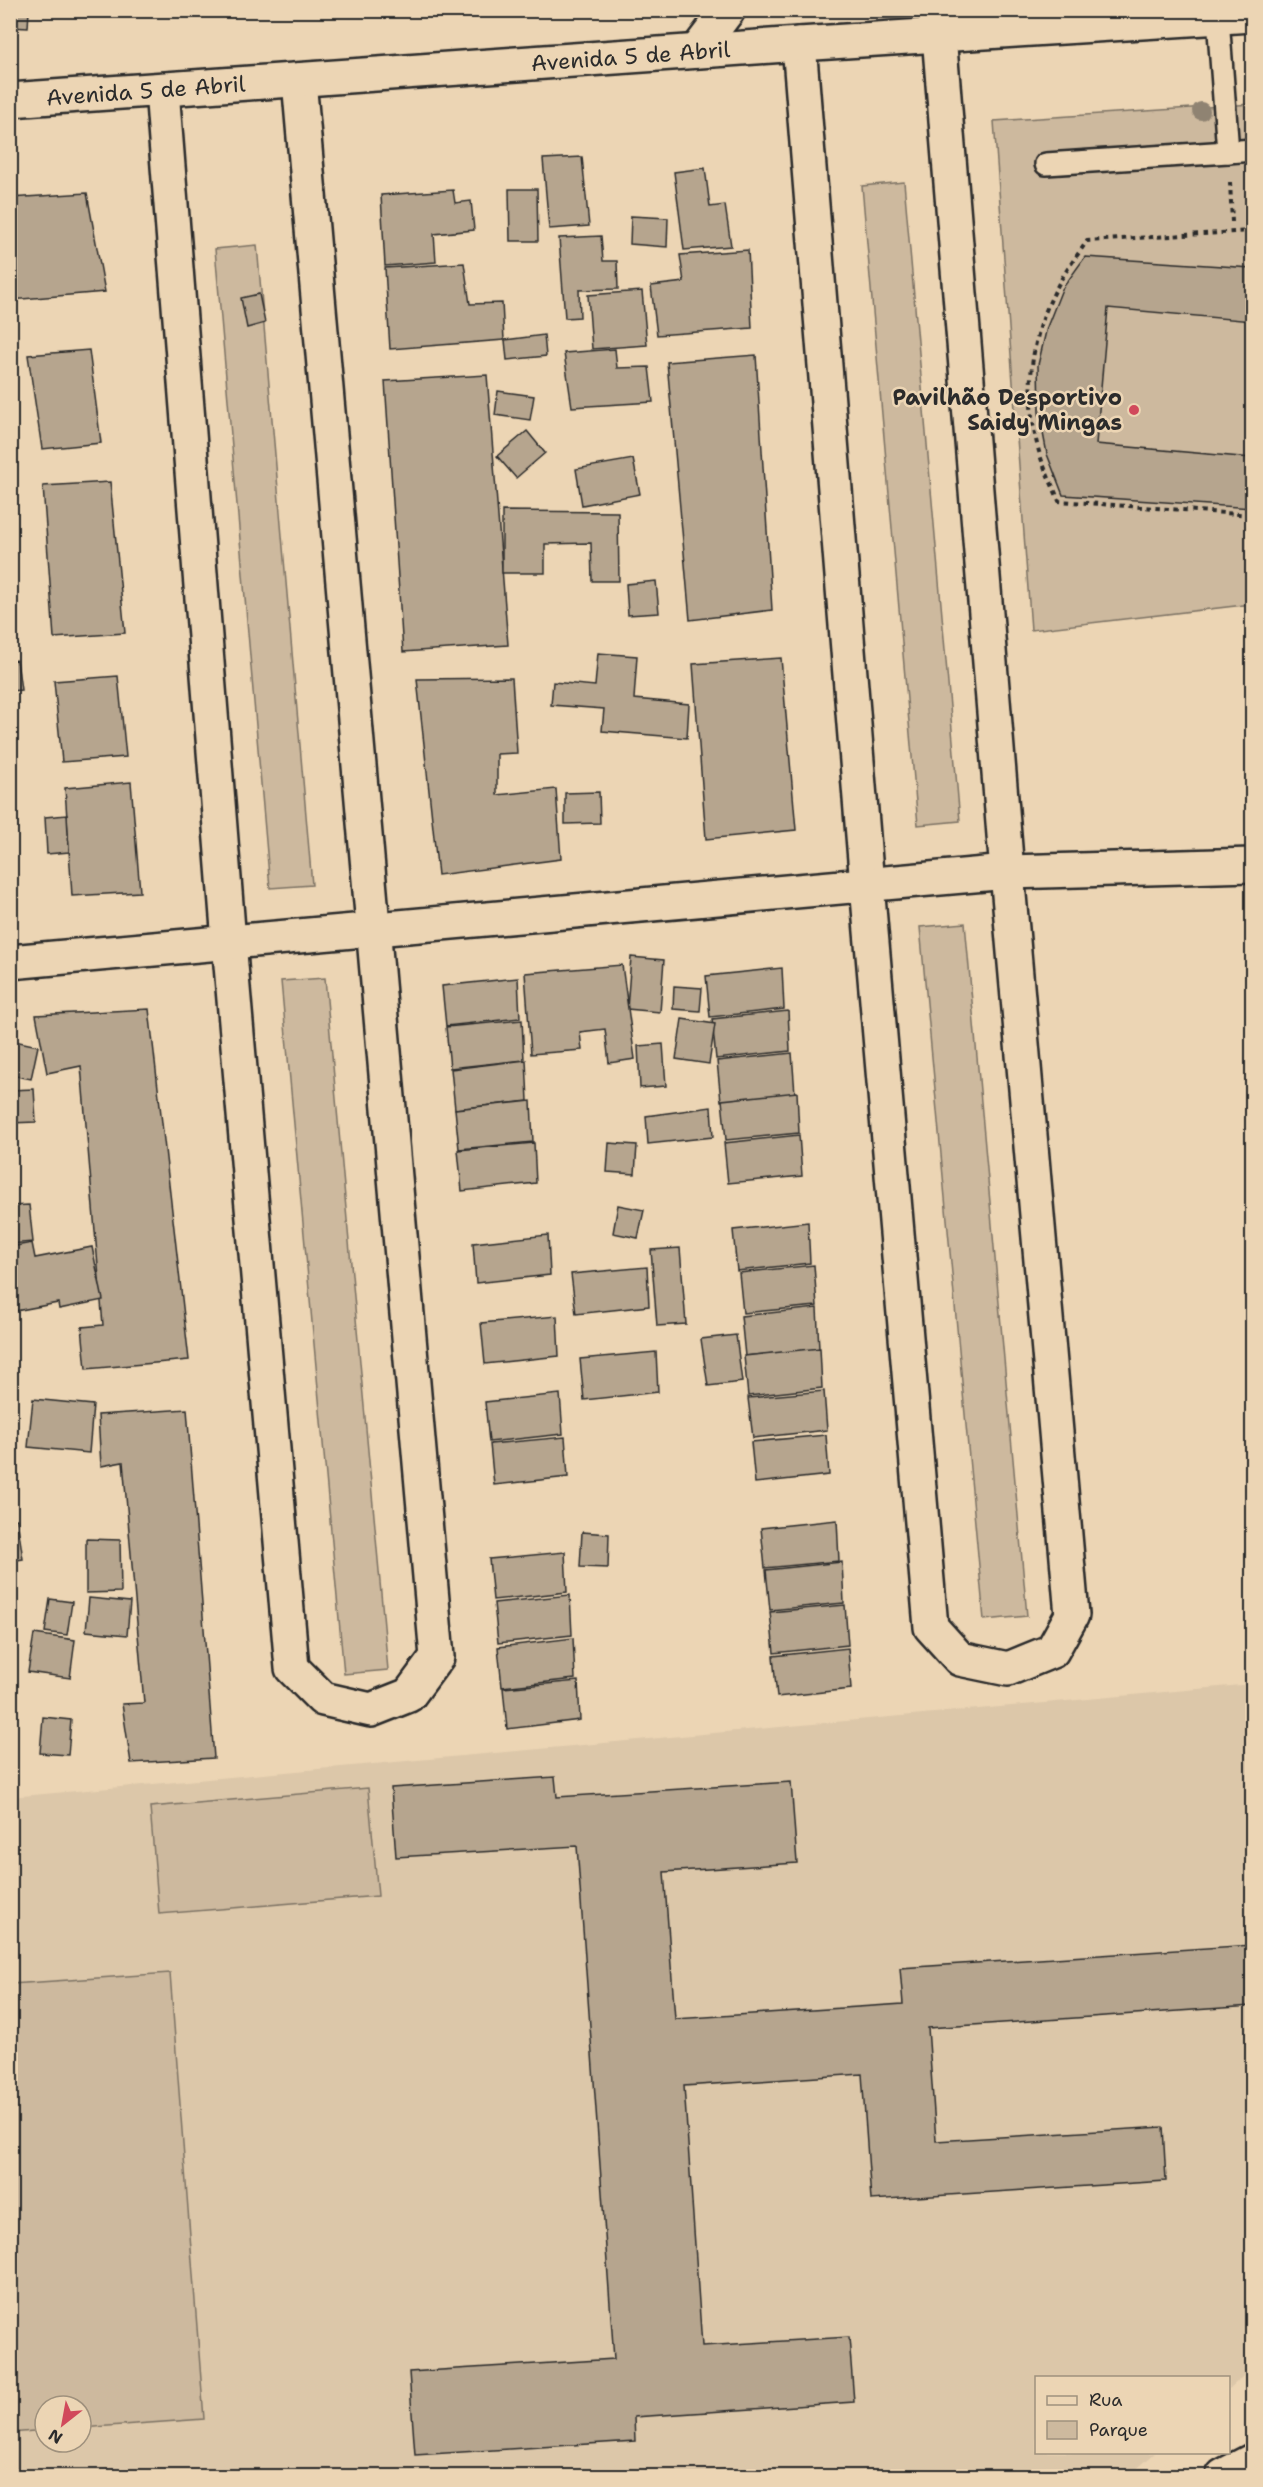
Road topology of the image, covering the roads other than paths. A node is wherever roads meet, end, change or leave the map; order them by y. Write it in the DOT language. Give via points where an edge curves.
graph roads {
  1 [pos="728,10"];
  2 [pos="1252,15"];
  3 [pos="1218,18"];
  4 [pos="1033,20"];
  5 [pos="939,35"];
  6 [pos="800,44"];
  7 [pos="698,51"];
  8 [pos="299,80"];
  9 [pos="162,90"];
  10 [pos="10,100"];
  11 [pos="1252,150"];
  12 [pos="1228,152"];
  13 [pos="1046,164"];
  14 [pos="1252,865"];
  15 [pos="1007,872"];
  16 [pos="867,885"];
  17 [pos="372,930"];
  18 [pos="229,942"];
  19 [pos="10,962"];
  20 [pos="1252,2461"];
  21 [pos="1223,2476"];
  1 -- 7 [label="street"];
  2 -- 3 [label="street, Avenida 5 de Abril"];
  3 -- 4 [label="street, Avenida 5 de Abril"];
  3 -- 12 [label="lane"];
  4 -- 5 [label="street, Avenida 5 de Abril"];
  5 -- 6 [label="street, Avenida 5 de Abril"];
  5 -- 15 [label="street"];
  6 -- 7 [label="street, Avenida 5 de Abril"];
  6 -- 16 [label="street"];
  7 -- 8 [label="street, Avenida 5 de Abril"];
  8 -- 9 [label="street, Avenida 5 de Abril"];
  8 -- 17 [label="street"];
  9 -- 10 [label="street, Avenida 5 de Abril"];
  9 -- 18 [label="street"];
  11 -- 12 [label="lane"];
  12 -- 13 [label="lane"];
  14 -- 15 [label="street"];
  15 -- 16 [label="street"];
  15 -- 16 [label="street" via="1072,1615 1052,1651 1008,1669 960,1659 931,1627"];
  16 -- 17 [label="street"];
  17 -- 18 [label="street"];
  17 -- 18 [label="street" via="438,1657 409,1695 371,1710 323,1699 292,1668"];
  18 -- 19 [label="street"];
  20 -- 21 [label="street"];
}
